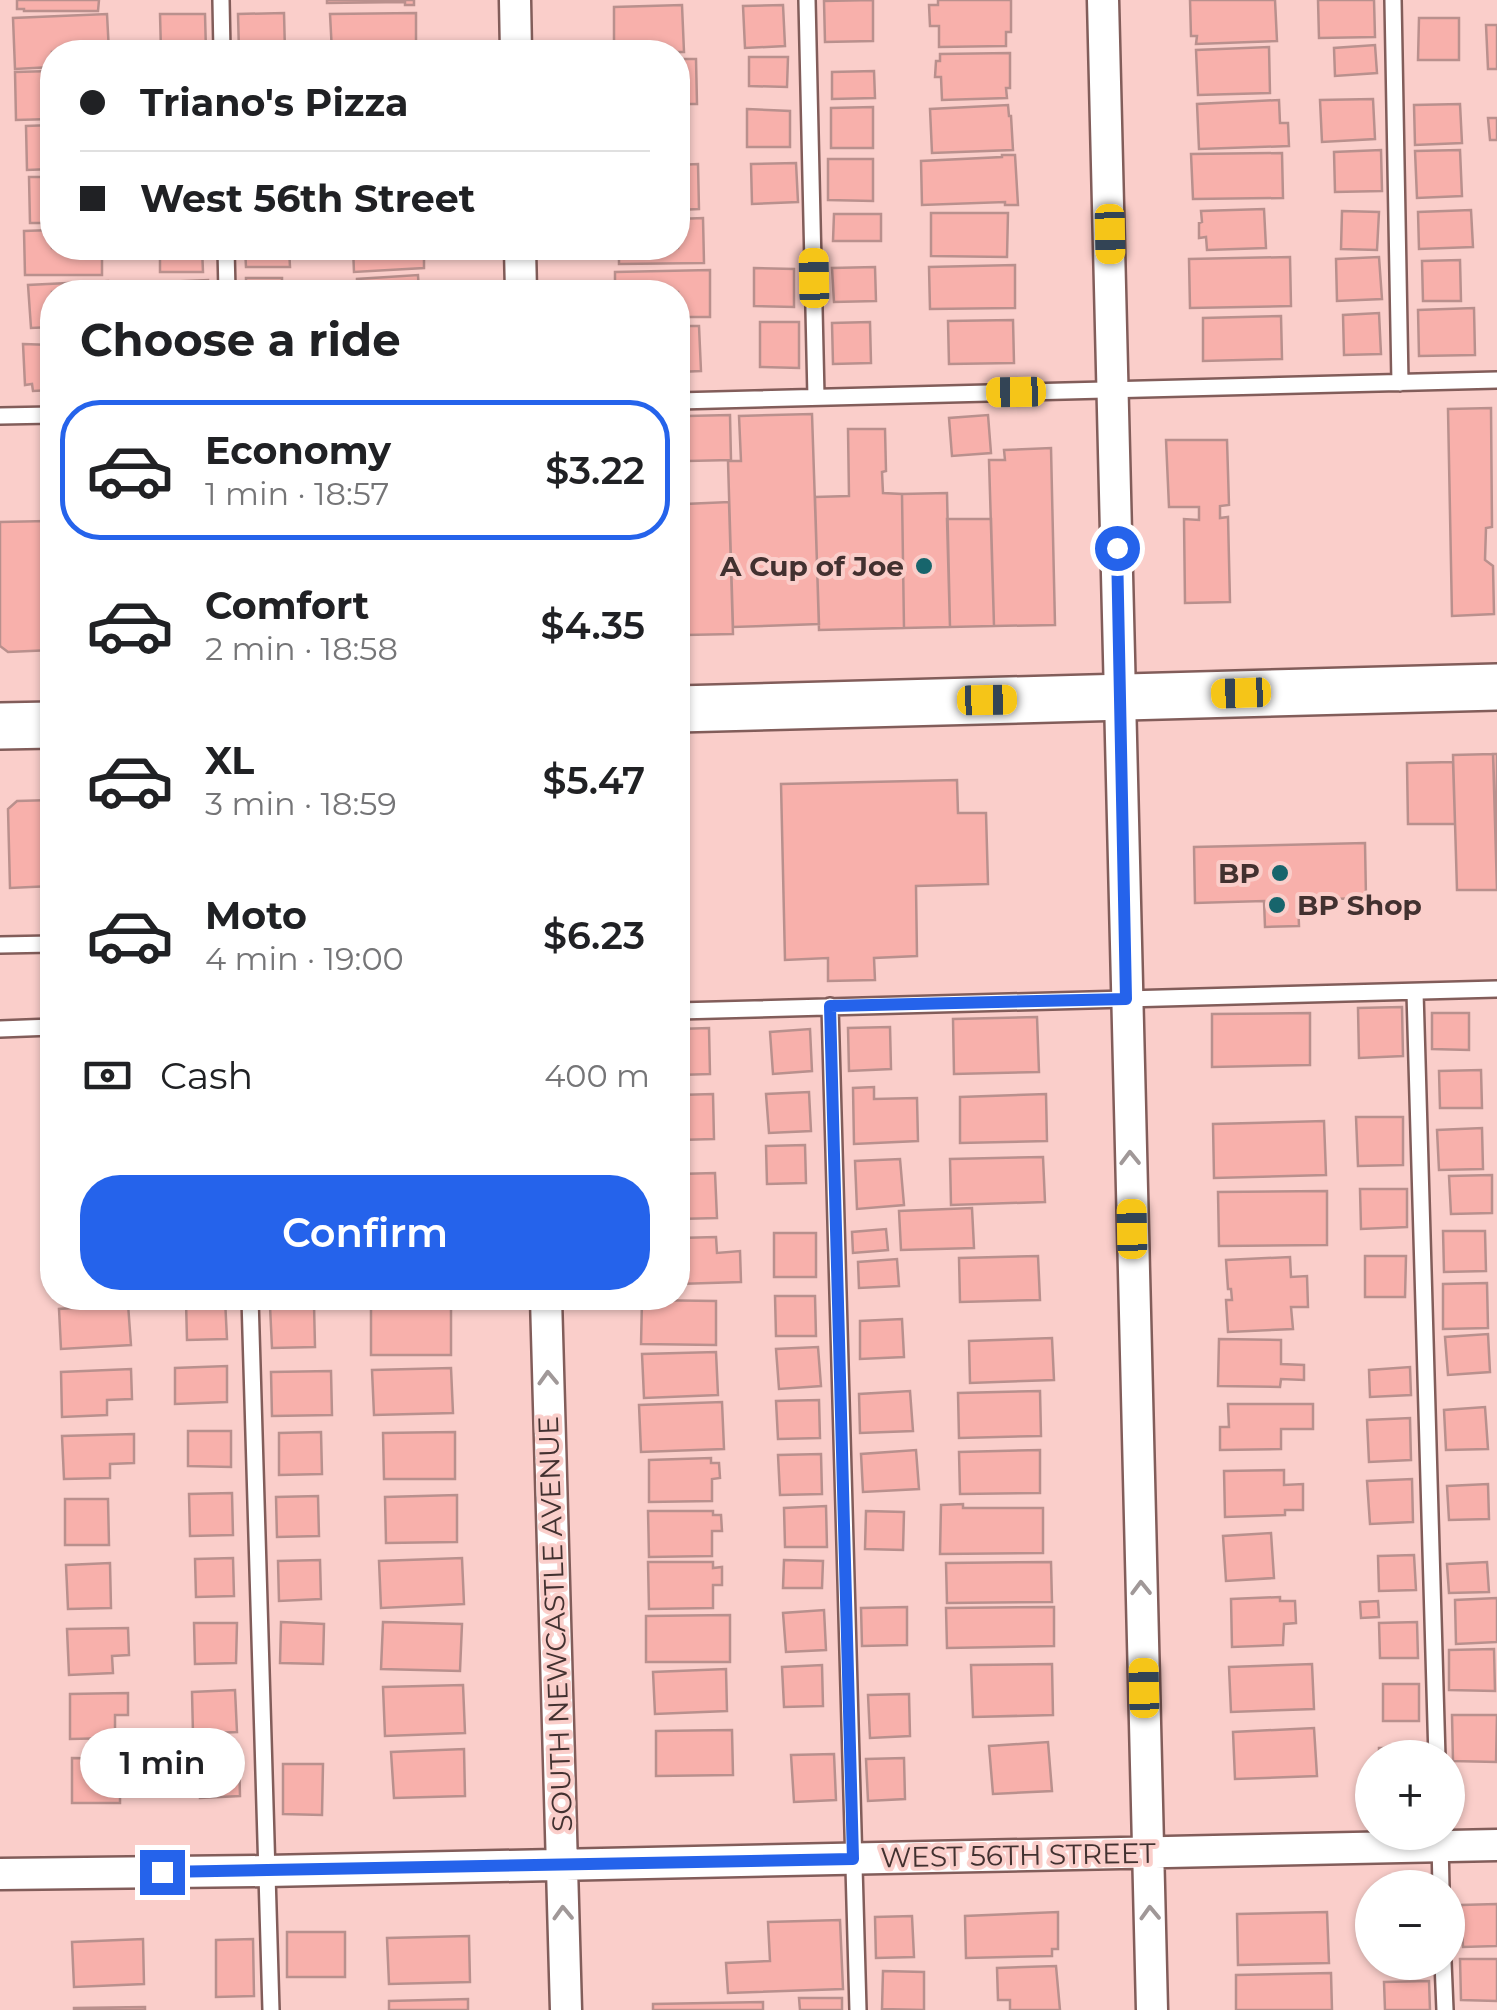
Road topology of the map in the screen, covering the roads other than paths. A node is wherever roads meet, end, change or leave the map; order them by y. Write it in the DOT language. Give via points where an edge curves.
graph roads {
  1 [pos="220,0"];
  2 [pos="515,0"];
  3 [pos="808,0"];
  4 [pos="1103,0"];
  5 [pos="1393,0"];
  6 [pos="222,40"];
  7 [pos="516,40"];
  8 [pos="1497,380"];
  9 [pos="1400,383"];
  10 [pos="1114,390"];
  11 [pos="816,398"];
  12 [pos="690,401"];
  13 [pos="40,415"];
  14 [pos="0,416"];
  15 [pos="1497,687"];
  16 [pos="1120,696"];
  17 [pos="690,708"];
  18 [pos="40,725"];
  19 [pos="0,726"];
  20 [pos="40,944"];
  21 [pos="0,945"];
  22 [pos="1497,990"];
  23 [pos="1415,992"];
  24 [pos="1126,999"];
  25 [pos="830,1006"];
  26 [pos="690,1011"];
  27 [pos="40,1027"];
  28 [pos="0,1029"];
  29 [pos="250,1310"];
  30 [pos="546,1310"];
  31 [pos="1437,1740"];
  32 [pos="1465,1842"];
  33 [pos="1355,1843"];
  34 [pos="1497,1845"];
  35 [pos="1147,1852"];
  36 [pos="853,1859"];
  37 [pos="562,1864"];
  38 [pos="267,1872"];
  39 [pos="0,1874"];
  40 [pos="1444,1980"];
  41 [pos="272,2010"];
  42 [pos="566,2010"];
  43 [pos="858,2010"];
  44 [pos="1152,2010"];
  45 [pos="1445,2010"];
  1 -- 6 [label="lane"];
  2 -- 7 [label="street"];
  3 -- 11 [label="lane"];
  4 -- 10 [label="street"];
  5 -- 9 [label="lane"];
  8 -- 9 [label="lane"];
  9 -- 10 [label="lane"];
  10 -- 11 [label="lane"];
  10 -- 16 [label="street"];
  11 -- 12 [label="lane"];
  13 -- 14 [label="lane"];
  15 -- 16 [label="main road"];
  16 -- 17 [label="main road"];
  16 -- 24 [label="street"];
  18 -- 19 [label="main road"];
  20 -- 21 [label="lane"];
  22 -- 23 [label="lane"];
  23 -- 24 [label="lane"];
  23 -- 31 [label="lane"];
  24 -- 25 [label="lane"];
  35 -- 24 [label="street, one-way"];
  25 -- 26 [label="lane"];
  25 -- 36 [label="lane"];
  27 -- 28 [label="lane"];
  29 -- 38 [label="lane"];
  37 -- 30 [label="street, SOUTH NEWCASTLE AVENUE, one-way"];
  32 -- 34 [label="street, WEST 56TH STREET"];
  33 -- 35 [label="street, WEST 56TH STREET"];
  35 -- 36 [label="street, WEST 56TH STREET"];
  44 -- 35 [label="street, one-way"];
  36 -- 37 [label="street, WEST 56TH STREET"];
  36 -- 43 [label="lane"];
  37 -- 38 [label="street, WEST 56TH STREET"];
  42 -- 37 [label="street, SOUTH NEWCASTLE AVENUE, one-way"];
  38 -- 39 [label="street, WEST 56TH STREET"];
  38 -- 41 [label="lane"];
  40 -- 45 [label="lane"];
}
